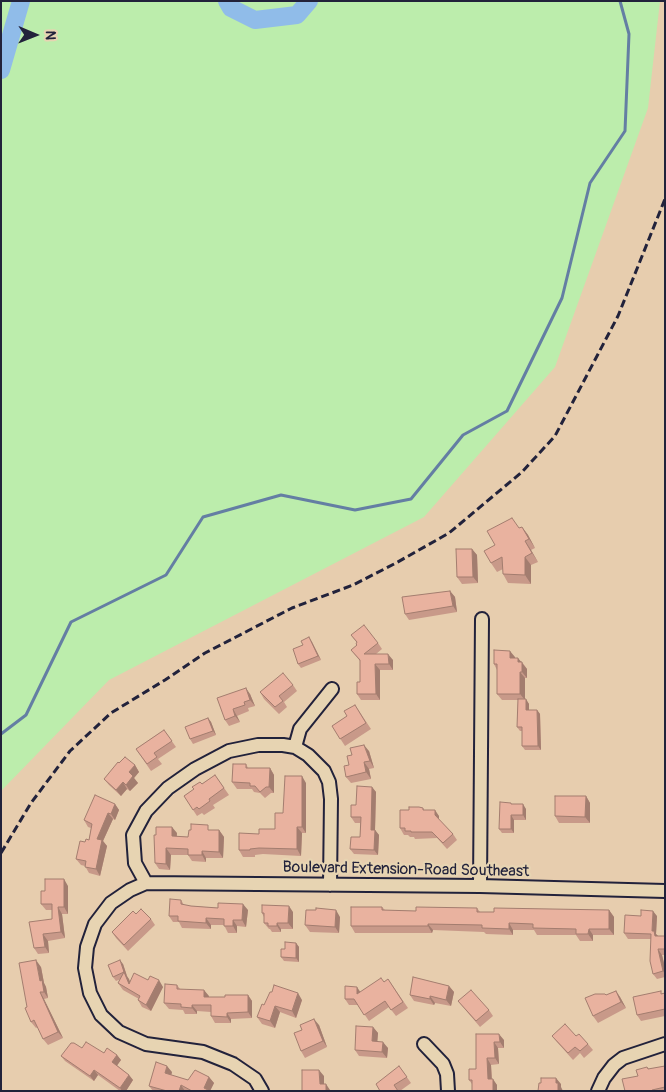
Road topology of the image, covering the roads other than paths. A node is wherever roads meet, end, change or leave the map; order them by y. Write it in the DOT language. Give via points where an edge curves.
graph roads {
  1 [pos="482,619"];
  2 [pos="332,689"];
  3 [pos="295,747"];
  4 [pos="146,883"];
  5 [pos="330,885"];
  6 [pos="480,886"];
  7 [pos="665,891"];
  8 [pos="424,1044"];
  9 [pos="665,1044"];
  10 [pos="262,1091"];
  11 [pos="448,1091"];
  12 [pos="598,1091"];
  1 -- 6 [label="street"];
  2 -- 3 [label="street" via="300,729"];
  3 -- 4 [label="street" via="258,745 229,751 168,788 146,811 133,835 135,863"];
  3 -- 5 [label="street" via="319,765 329,782"];
  4 -- 5 [label="street, Boulevard Extension-Road Southeast"];
  4 -- 10 [label="street" via="111,903 95,924 87,947 85,968 90,993 101,1015 119,1032 146,1044 204,1052 233,1064 255,1079"];
  5 -- 6 [label="street, Boulevard Extension-Road Southeast"];
  6 -- 7 [label="street, Boulevard Extension-Road Southeast"];
  8 -- 11 [label="street" via="442,1064 447,1074"];
  9 -- 12 [label="street" via="623,1058 604,1078"];
}
